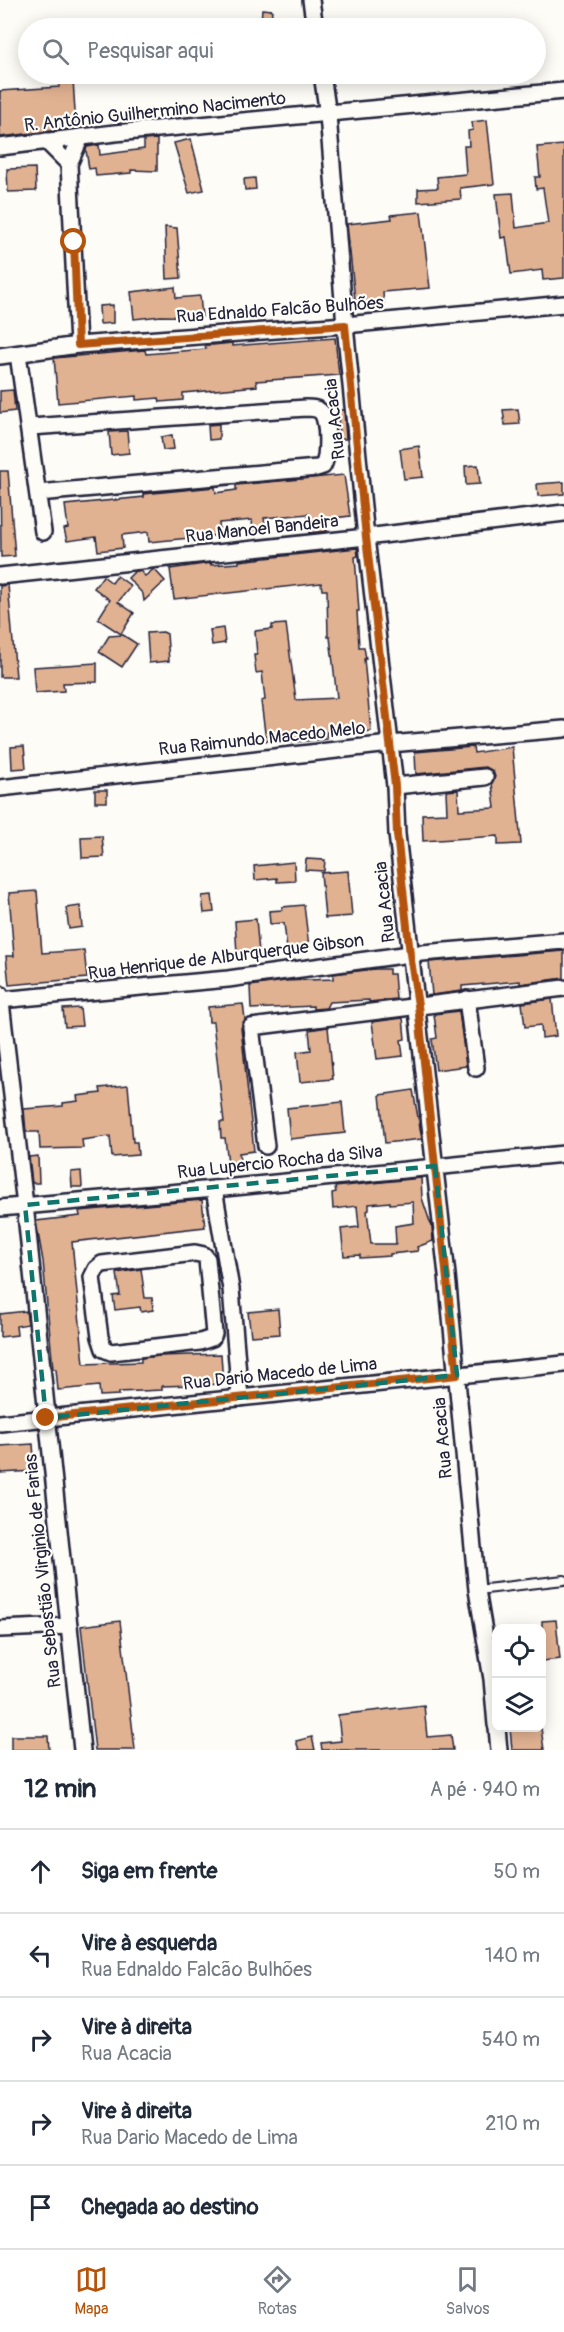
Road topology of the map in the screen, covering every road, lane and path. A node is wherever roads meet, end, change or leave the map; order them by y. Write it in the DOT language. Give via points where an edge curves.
graph roads {
  1 [pos="311,0"];
  2 [pos="314,18"];
  3 [pos="323,84"];
  4 [pos="564,91"];
  5 [pos="328,115"];
  6 [pos="81,137"];
  7 [pos="46,141"];
  8 [pos="0,147"];
  9 [pos="69,164"];
  10 [pos="564,304"];
  11 [pos="345,325"];
  12 [pos="78,345"];
  13 [pos="18,354"];
  14 [pos="0,356"];
  15 [pos="30,426"];
  16 [pos="38,493"];
  17 [pos="564,513"];
  18 [pos="43,532"];
  19 [pos="366,537"];
  20 [pos="0,576"];
  21 [pos="564,729"];
  22 [pos="390,744"];
  23 [pos="485,777"];
  24 [pos="395,786"];
  25 [pos="0,788"];
  26 [pos="564,941"];
  27 [pos="410,954"];
  28 [pos="564,988"];
  29 [pos="0,994"];
  30 [pos="467,999"];
  31 [pos="0,1000"];
  32 [pos="418,1005"];
  33 [pos="476,1068"];
  34 [pos="266,1146"];
  35 [pos="564,1154"];
  36 [pos="435,1166"];
  37 [pos="214,1189"];
  38 [pos="25,1205"];
  39 [pos="0,1208"];
  40 [pos="231,1288"];
  41 [pos="211,1294"];
  42 [pos="564,1364"];
  43 [pos="457,1375"];
  44 [pos="240,1398"];
  45 [pos="46,1418"];
  46 [pos="0,1423"];
  47 [pos="564,1580"];
  48 [pos="477,1590"];
  49 [pos="69,1626"];
  50 [pos="0,1629"];
  51 [pos="492,1679"];
  52 [pos="498,1732"];
  53 [pos="82,1750"];
  54 [pos="499,1750"];
  1 -- 2 [label="street"];
  3 -- 5 [label="street, Rua Acacia"];
  4 -- 5 [label="street, R. Antônio Guilhermino Nacimento"];
  5 -- 6 [label="street, R. Antônio Guilhermino Nacimento"];
  5 -- 11 [label="street, Rua Acacia"];
  6 -- 7 [label="street, R. Antônio Guilhermino Nacimento"];
  6 -- 9 [label="street"];
  7 -- 8 [label="street, R. Antônio Guilhermino Nacimento"];
  7 -- 9 [label="street"];
  9 -- 12 [label="street"];
  10 -- 11 [label="street, Rua Ednaldo Falcão Bulhões"];
  11 -- 12 [label="street, Rua Ednaldo Falcão Bulhões"];
  11 -- 19 [label="street, Rua Acacia"];
  12 -- 13 [label="street, Rua Ednaldo Falcão Bulhões"];
  13 -- 14 [label="street, Rua Ednaldo Falcão Bulhões"];
  13 -- 15 [label="street"];
  15 -- 16 [label="street"];
  15 -- 16 [label="street" via="306,408 315,408 325,420 326,460 317,468"];
  16 -- 18 [label="street"];
  17 -- 19 [label="street, Rua Manoel Bandeira"];
  19 -- 20 [label="street, Rua Manoel Bandeira"];
  19 -- 22 [label="street, Rua Acacia"];
  21 -- 22 [label="street, Rua Raimundo Macedo Melo"];
  22 -- 24 [label="street, Rua Acacia"];
  22 -- 25 [label="street, Rua Raimundo Macedo Melo"];
  23 -- 24 [label="street"];
  24 -- 27 [label="street, Rua Acacia"];
  26 -- 27 [label="street, Rua Henrique de Alburquerque Gibson"];
  27 -- 31 [label="street, Rua Henrique de Alburquerque Gibson" via="228,979"];
  27 -- 32 [label="street, Rua Acacia"];
  28 -- 30 [label="street"];
  29 -- 31 [label="street, Rua Sebastião Virginio de Farias"];
  30 -- 32 [label="street"];
  30 -- 33 [label="street"];
  31 -- 38 [label="street, Rua Sebastião Virginio de Farias"];
  32 -- 34 [label="street" via="251,1027"];
  32 -- 36 [label="street, Rua Acacia"];
  35 -- 36 [label="street, Rua Lupercio Rocha da Silva"];
  36 -- 37 [label="street, Rua Lupercio Rocha da Silva"];
  36 -- 43 [label="street, Rua Acacia"];
  37 -- 38 [label="street, Rua Lupercio Rocha da Silva"];
  37 -- 40 [label="street"];
  38 -- 39 [label="street, Rua Lupercio Rocha da Silva"];
  38 -- 45 [label="street, Rua Sebastião Virginio de Farias"];
  40 -- 41 [label="street"];
  40 -- 44 [label="street"];
  41 -- 41 [label="street" via="214,1334 207,1341 111,1352 101,1344 92,1277 102,1264 200,1253 207,1259"];
  42 -- 43 [label="street, Rua Dario Macedo de Lima"];
  43 -- 44 [label="street, Rua Dario Macedo de Lima"];
  43 -- 48 [label="street, Rua Acacia"];
  44 -- 45 [label="street, Rua Dario Macedo de Lima"];
  45 -- 46 [label="street, Rua Dario Macedo de Lima"];
  45 -- 49 [label="street, Rua Sebastião Virginio de Farias"];
  47 -- 48 [label="lane"];
  48 -- 51 [label="street, Rua Acacia"];
  49 -- 50 [label="street"];
  49 -- 53 [label="street, Rua Sebastião Virginio de Farias"];
  52 -- 54 [label="street, Rua Acacia"];
}
